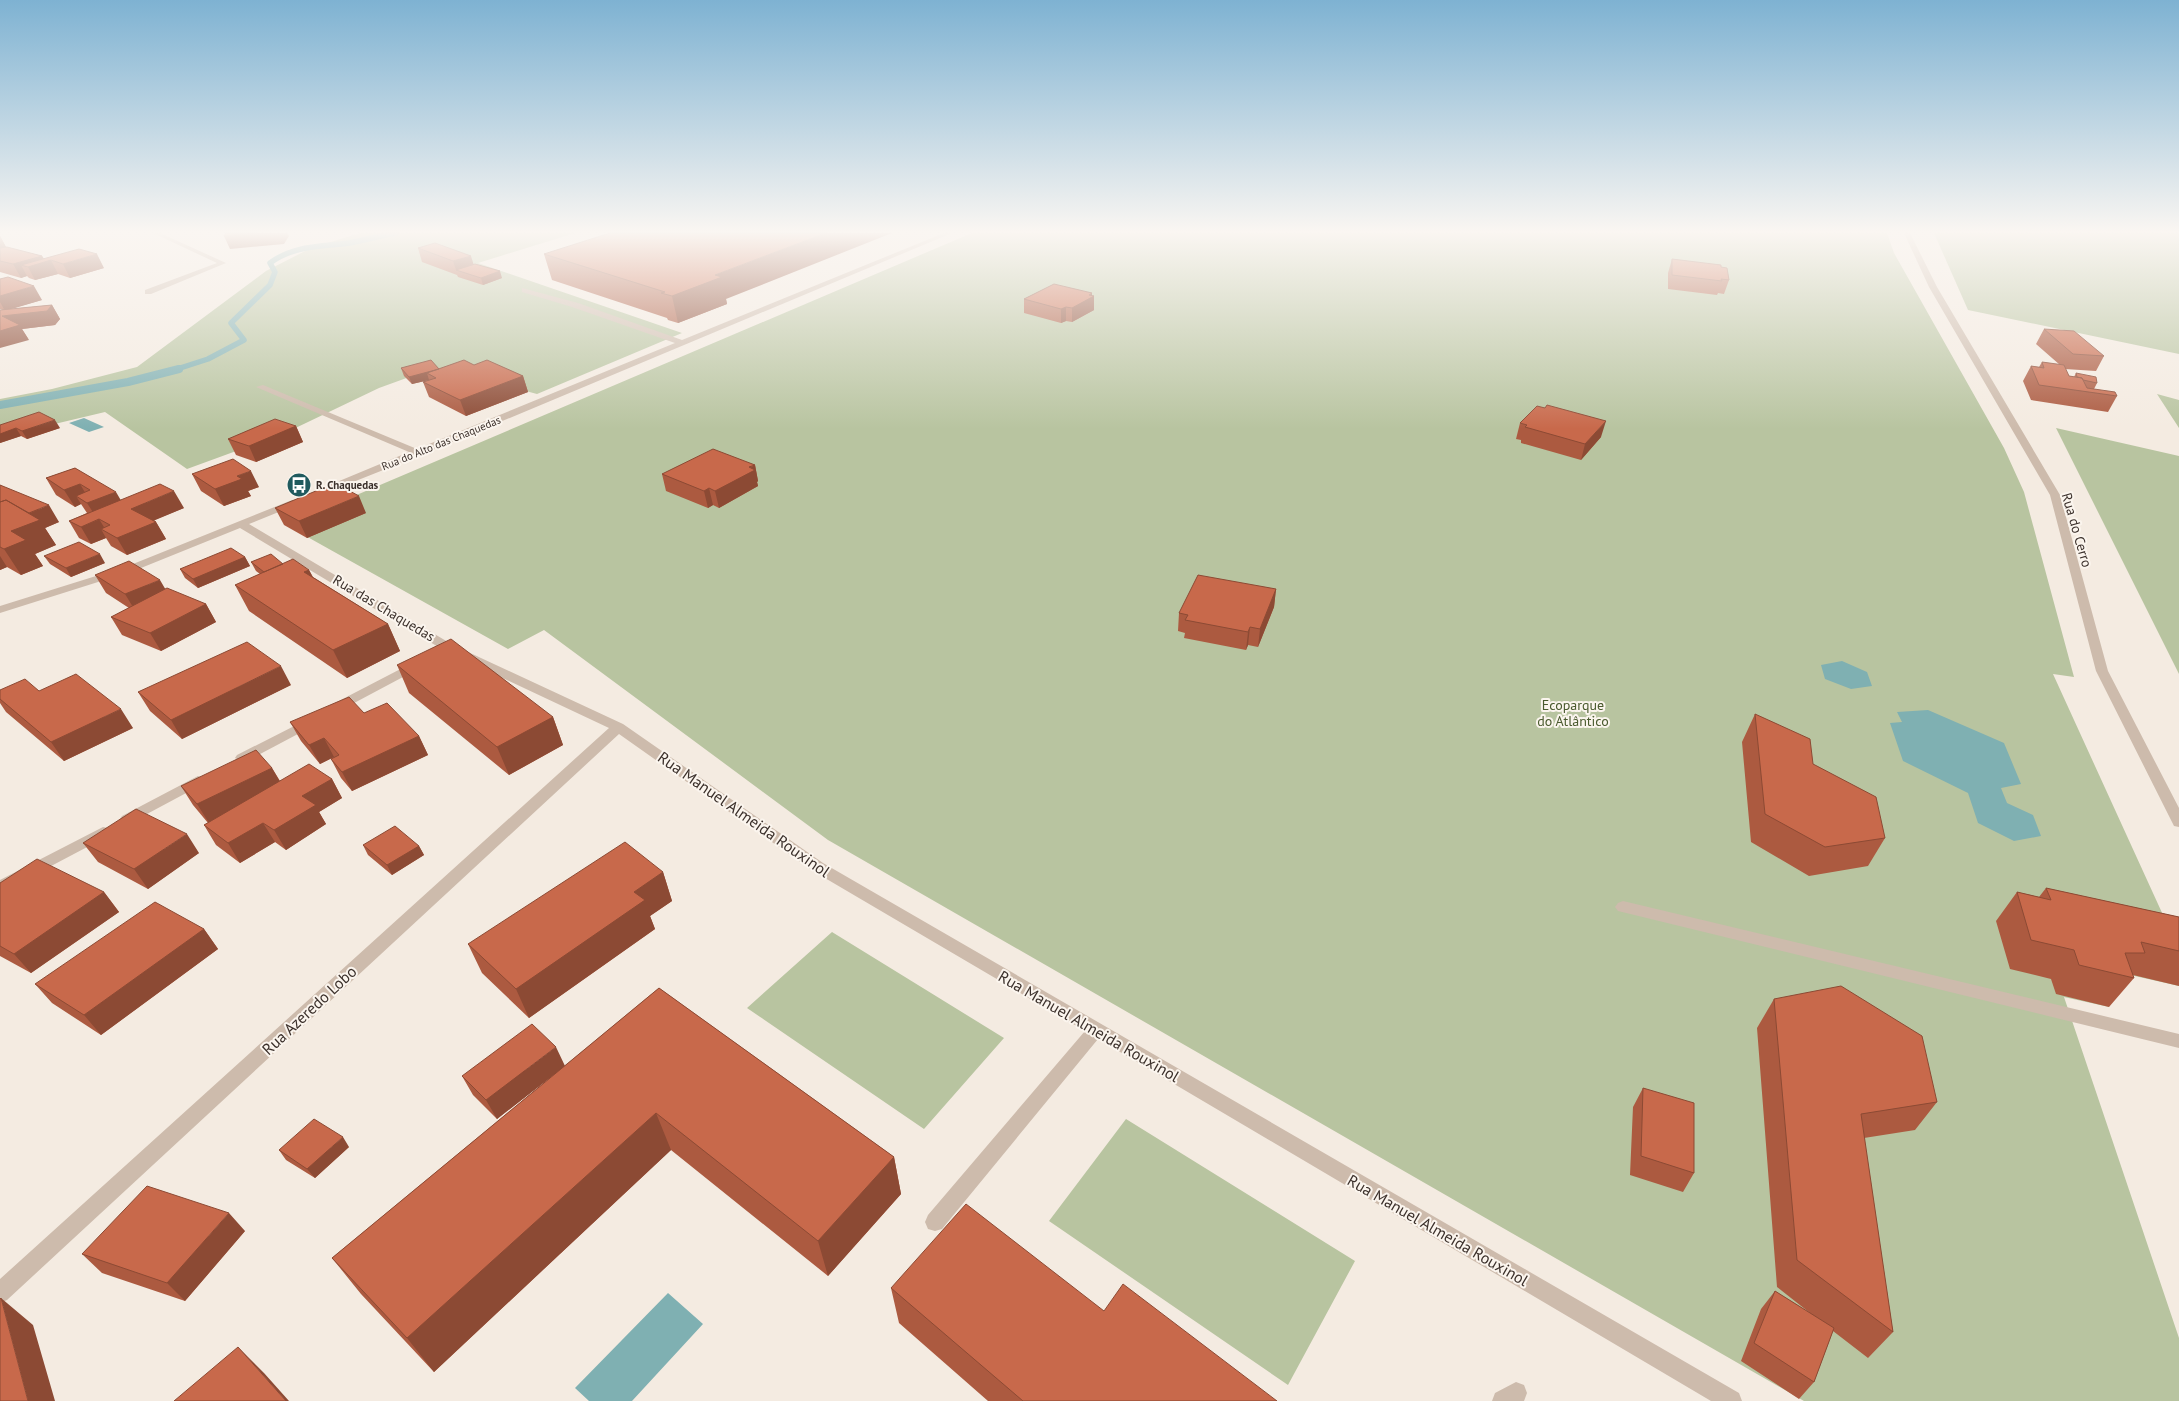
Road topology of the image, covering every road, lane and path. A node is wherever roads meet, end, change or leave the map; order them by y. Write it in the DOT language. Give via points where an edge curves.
graph roads {
  1 [pos="553,298"];
  2 [pos="791,298"];
  3 [pos="1940,298"];
  4 [pos="683,343"];
  5 [pos="260,387"];
  6 [pos="418,453"];
  7 [pos="312,496"];
  8 [pos="303,499"];
  9 [pos="241,524"];
  10 [pos="0,610"];
  11 [pos="450,648"];
  12 [pos="618,727"];
  13 [pos="229,765"];
  14 [pos="212,774"];
  15 [pos="2179,822"];
  16 [pos="0,887"];
  17 [pos="1623,906"];
  18 [pos="1096,1030"];
  19 [pos="2179,1041"];
  20 [pos="935,1222"];
  21 [pos="0,1293"];
  22 [pos="1731,1401"];
  1 -- 4 [label="street"];
  2 -- 4 [label="street, Rua do Alto das Chaquedas"];
  3 -- 15 [label="street, Rua do Cerro" via="2054,495 2102,671"];
  4 -- 6 [label="street, Rua do Alto das Chaquedas"];
  5 -- 6 [label="street"];
  6 -- 7 [label="street, Rua do Alto das Chaquedas"];
  8 -- 9 [label="street"];
  9 -- 10 [label="street" via="132,568"];
  9 -- 11 [label="street, Rua das Chaquedas"];
  11 -- 12 [label="street, Rua Manuel Almeida Rouxinol"];
  11 -- 13 [label="street, Rua das Chaquedas"];
  12 -- 18 [label="street, Rua Manuel Almeida Rouxinol" via="818,867"];
  12 -- 21 [label="street, Rua Azeredo Lobo"];
  14 -- 16 [label="street"];
  17 -- 19 [label="street"];
  18 -- 20 [label="street"];
  18 -- 22 [label="street, Rua Manuel Almeida Rouxinol"];
}
